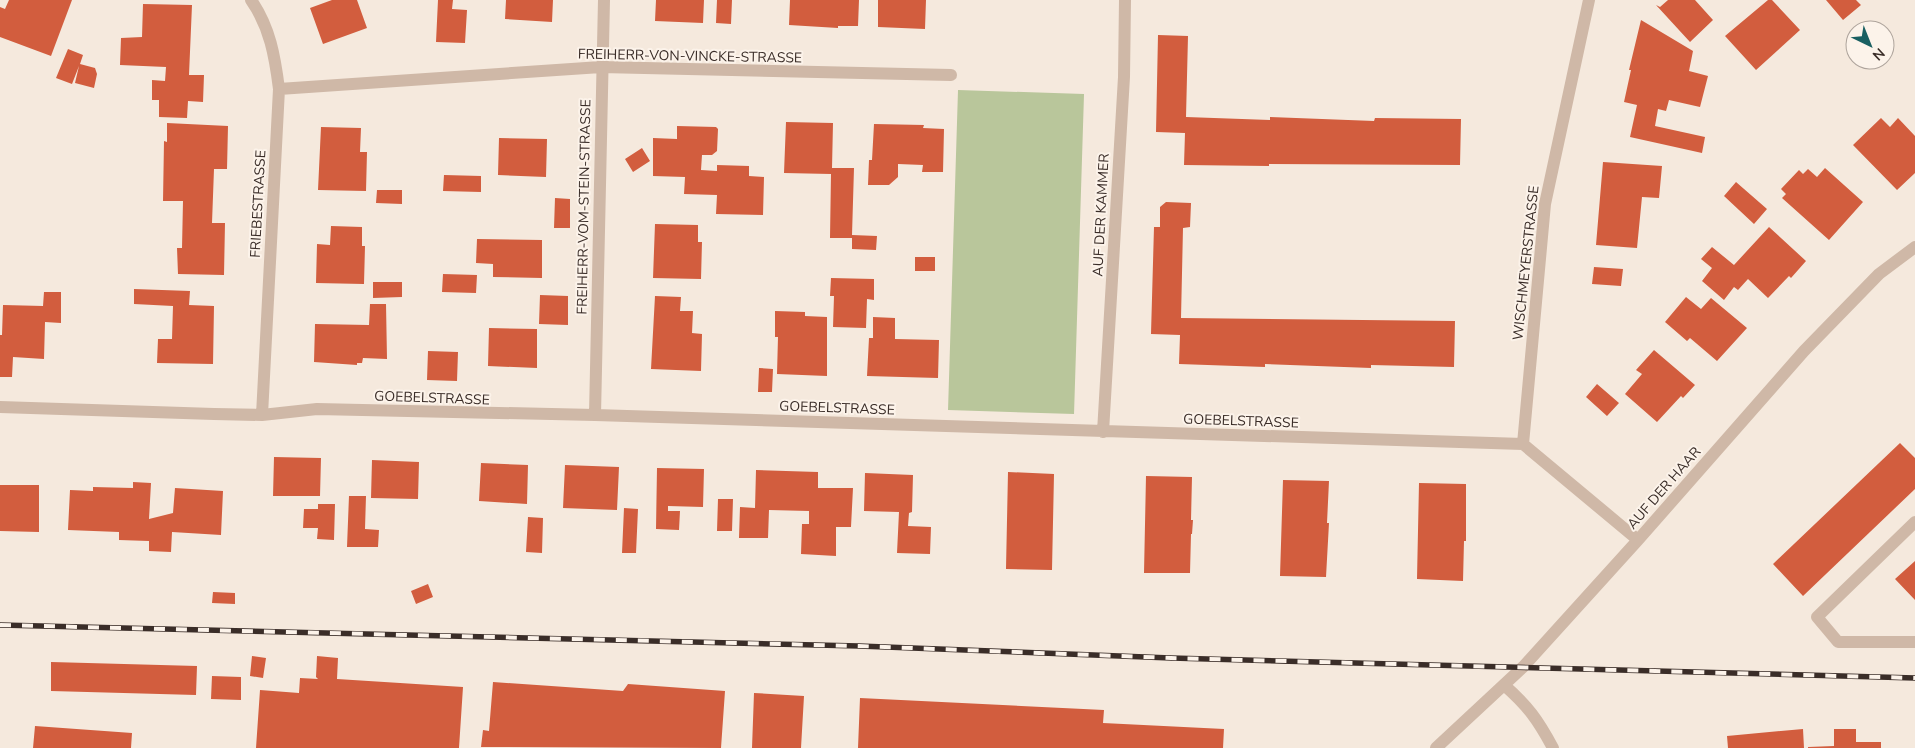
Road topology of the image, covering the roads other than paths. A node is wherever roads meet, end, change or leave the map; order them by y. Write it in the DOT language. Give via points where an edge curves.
graph roads {
  1 [pos="251,0"];
  2 [pos="604,0"];
  3 [pos="1124,0"];
  4 [pos="1589,0"];
  5 [pos="601,68"];
  6 [pos="951,75"];
  7 [pos="279,89"];
  8 [pos="1915,248"];
  9 [pos="0,407"];
  10 [pos="262,414"];
  11 [pos="595,416"];
  12 [pos="1103,432"];
  13 [pos="1523,444"];
  14 [pos="1915,522"];
  15 [pos="1638,540"];
  16 [pos="1915,642"];
  17 [pos="1504,685"];
  18 [pos="1436,748"];
  19 [pos="1553,748"];
  1 -- 7 [label="street, FRIEBESTRASSE" via="274,48"];
  2 -- 5 [label="street, FREIHERR-VOM-STEIN-STRASSE"];
  3 -- 12 [label="street, AUF DER KAMMER" via="1124,78"];
  4 -- 13 [label="street, WISCHMEYERSTRASSE" via="1545,204"];
  5 -- 6 [label="street, FREIHERR-VON-VINCKE-STRASSE"];
  5 -- 7 [label="street, FREIHERR-VON-VINCKE-STRASSE"];
  5 -- 11 [label="street, FREIHERR-VOM-STEIN-STRASSE"];
  7 -- 10 [label="street, FRIEBESTRASSE"];
  8 -- 15 [label="street, AUF DER HAAR" via="1879,274 1804,351"];
  9 -- 10 [label="street, GOEBELSTRASSE"];
  10 -- 11 [label="street, GOEBELSTRASSE" via="317,409"];
  11 -- 12 [label="street, GOEBELSTRASSE"];
  12 -- 13 [label="street, GOEBELSTRASSE"];
  13 -- 15 [label="street"];
  14 -- 16 [label="street" via="1817,617 1838,642"];
  15 -- 17 [label="street, AUF DER HAAR"];
  17 -- 18 [label="street, AUF DER HAAR"];
  17 -- 19 [label="street" via="1539,721"];
}
